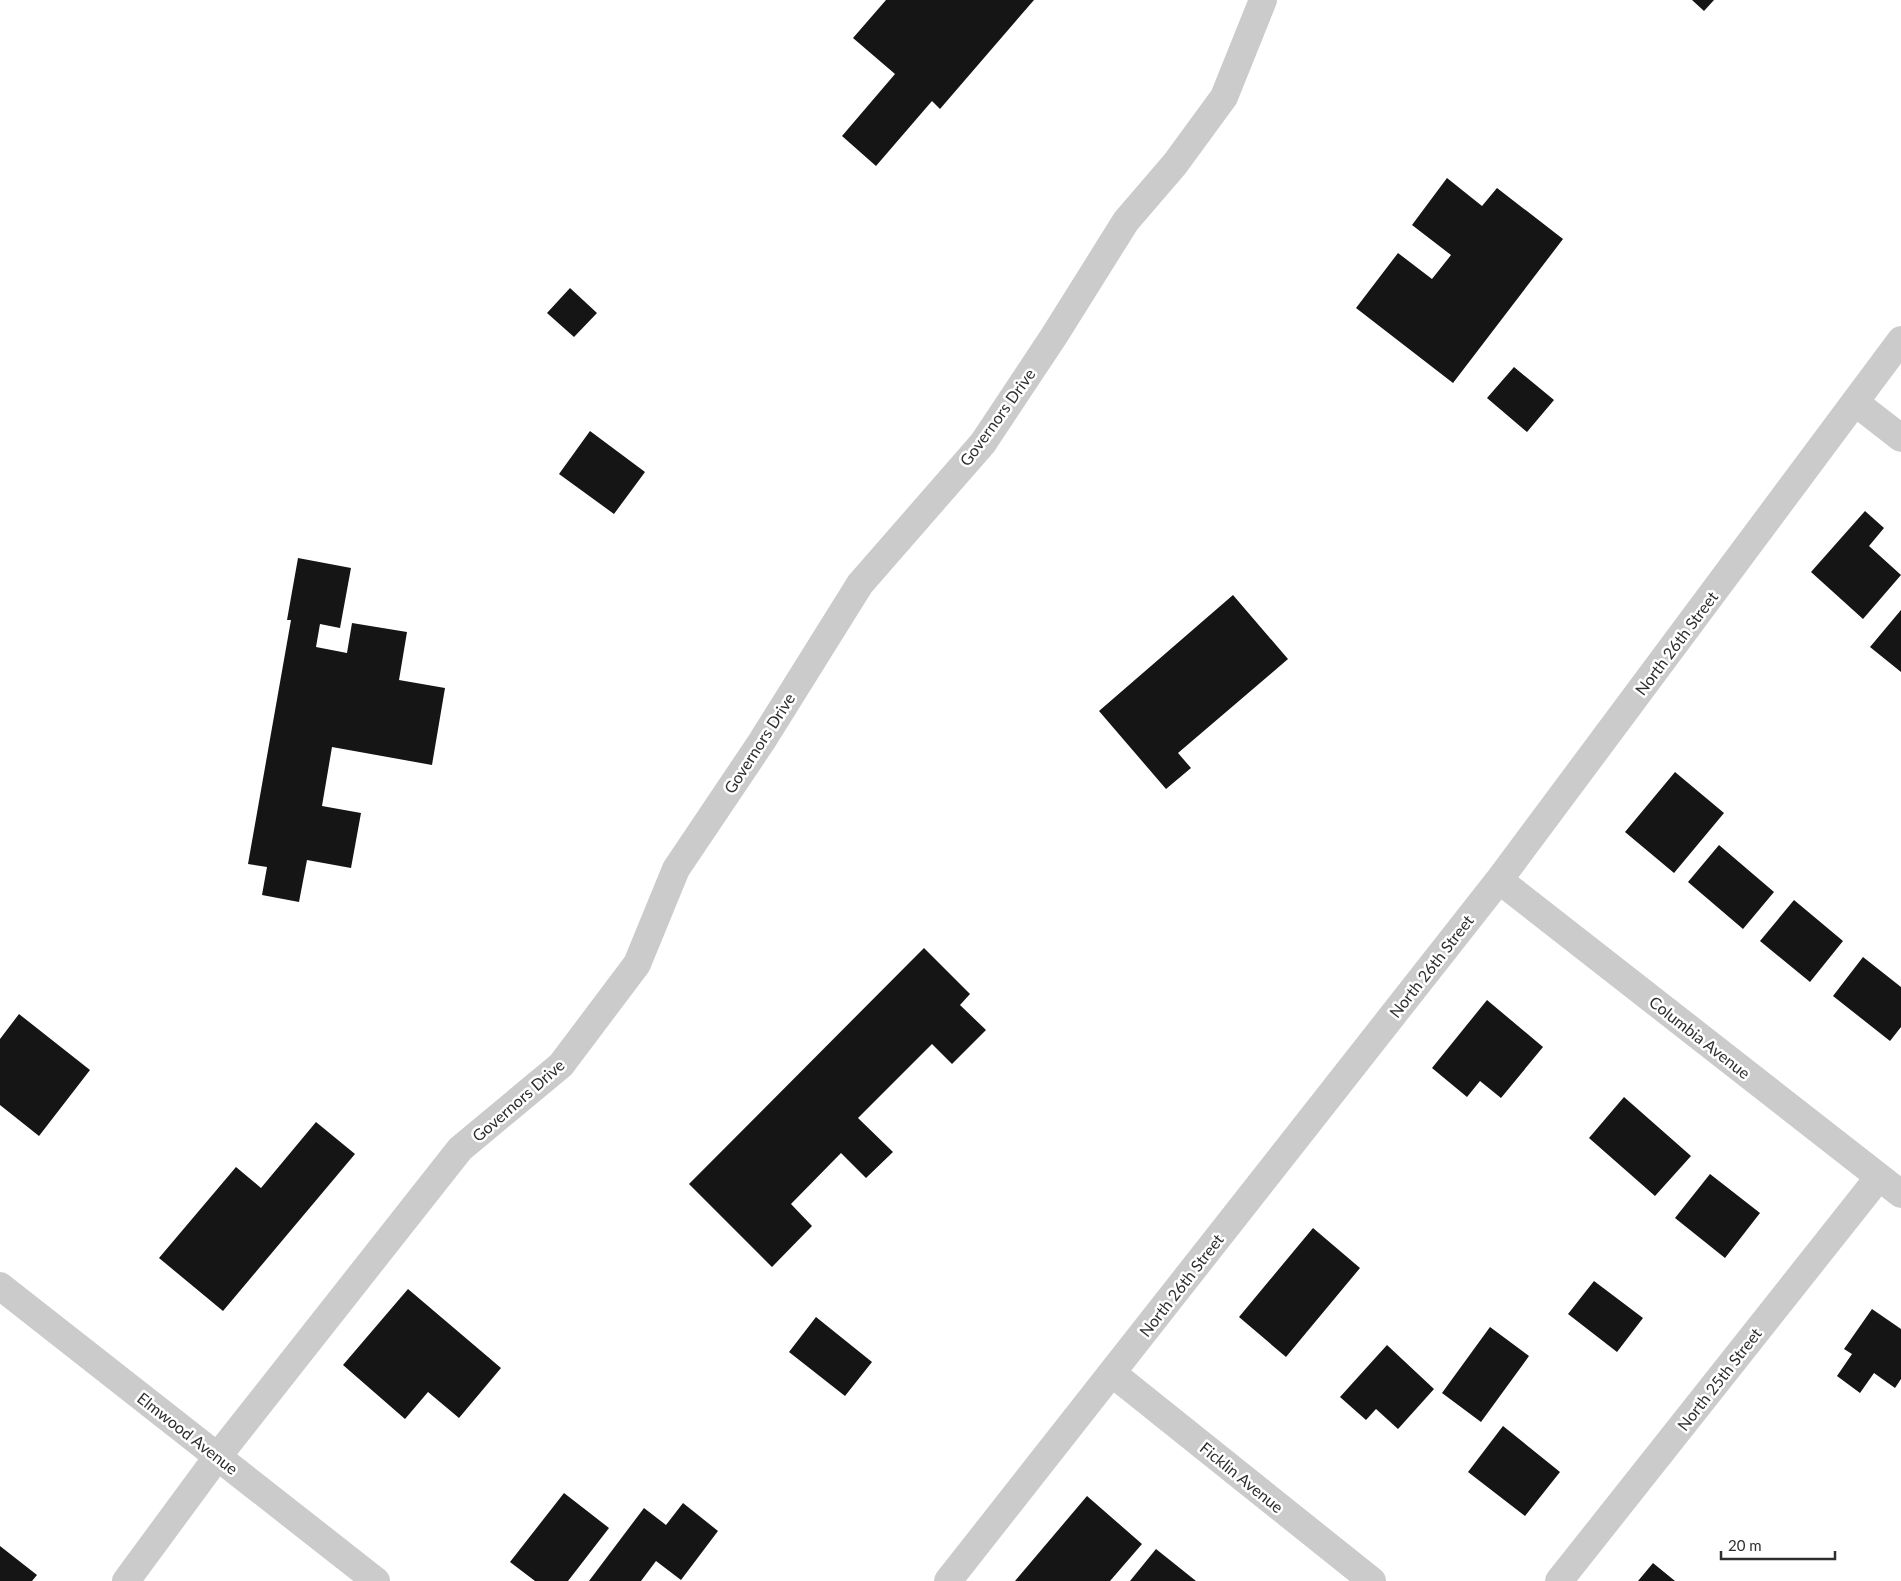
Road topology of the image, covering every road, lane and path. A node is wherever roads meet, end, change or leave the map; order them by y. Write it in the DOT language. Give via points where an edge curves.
graph roads {
  1 [pos="1263,0"];
  2 [pos="1901,340"];
  3 [pos="1856,403"];
  4 [pos="1901,438"];
  5 [pos="1499,880"];
  6 [pos="1879,1177"];
  7 [pos="1901,1194"];
  8 [pos="0,1286"];
  9 [pos="1112,1373"];
  10 [pos="218,1456"];
  11 [pos="126,1581"];
  12 [pos="376,1581"];
  13 [pos="948,1581"];
  14 [pos="1372,1581"];
  15 [pos="1559,1581"];
  1 -- 10 [label="street, Governors Drive" via="1224,97 1175,164 1126,221 983,443 860,584 676,869 637,964 561,1065 460,1149"];
  2 -- 3 [label="street, North 26th Street"];
  3 -- 4 [label="street"];
  3 -- 5 [label="street, North 26th Street"];
  5 -- 6 [label="street, Columbia Avenue"];
  5 -- 9 [label="street, North 26th Street"];
  6 -- 7 [label="street, Columbia Avenue"];
  6 -- 15 [label="street, North 25th Street"];
  8 -- 10 [label="street, Elmwood Avenue"];
  9 -- 13 [label="street, North 26th Street"];
  9 -- 14 [label="street, Ficklin Avenue"];
  10 -- 11 [label="street, Governors Drive"];
  10 -- 12 [label="street, Elmwood Avenue"];
}
